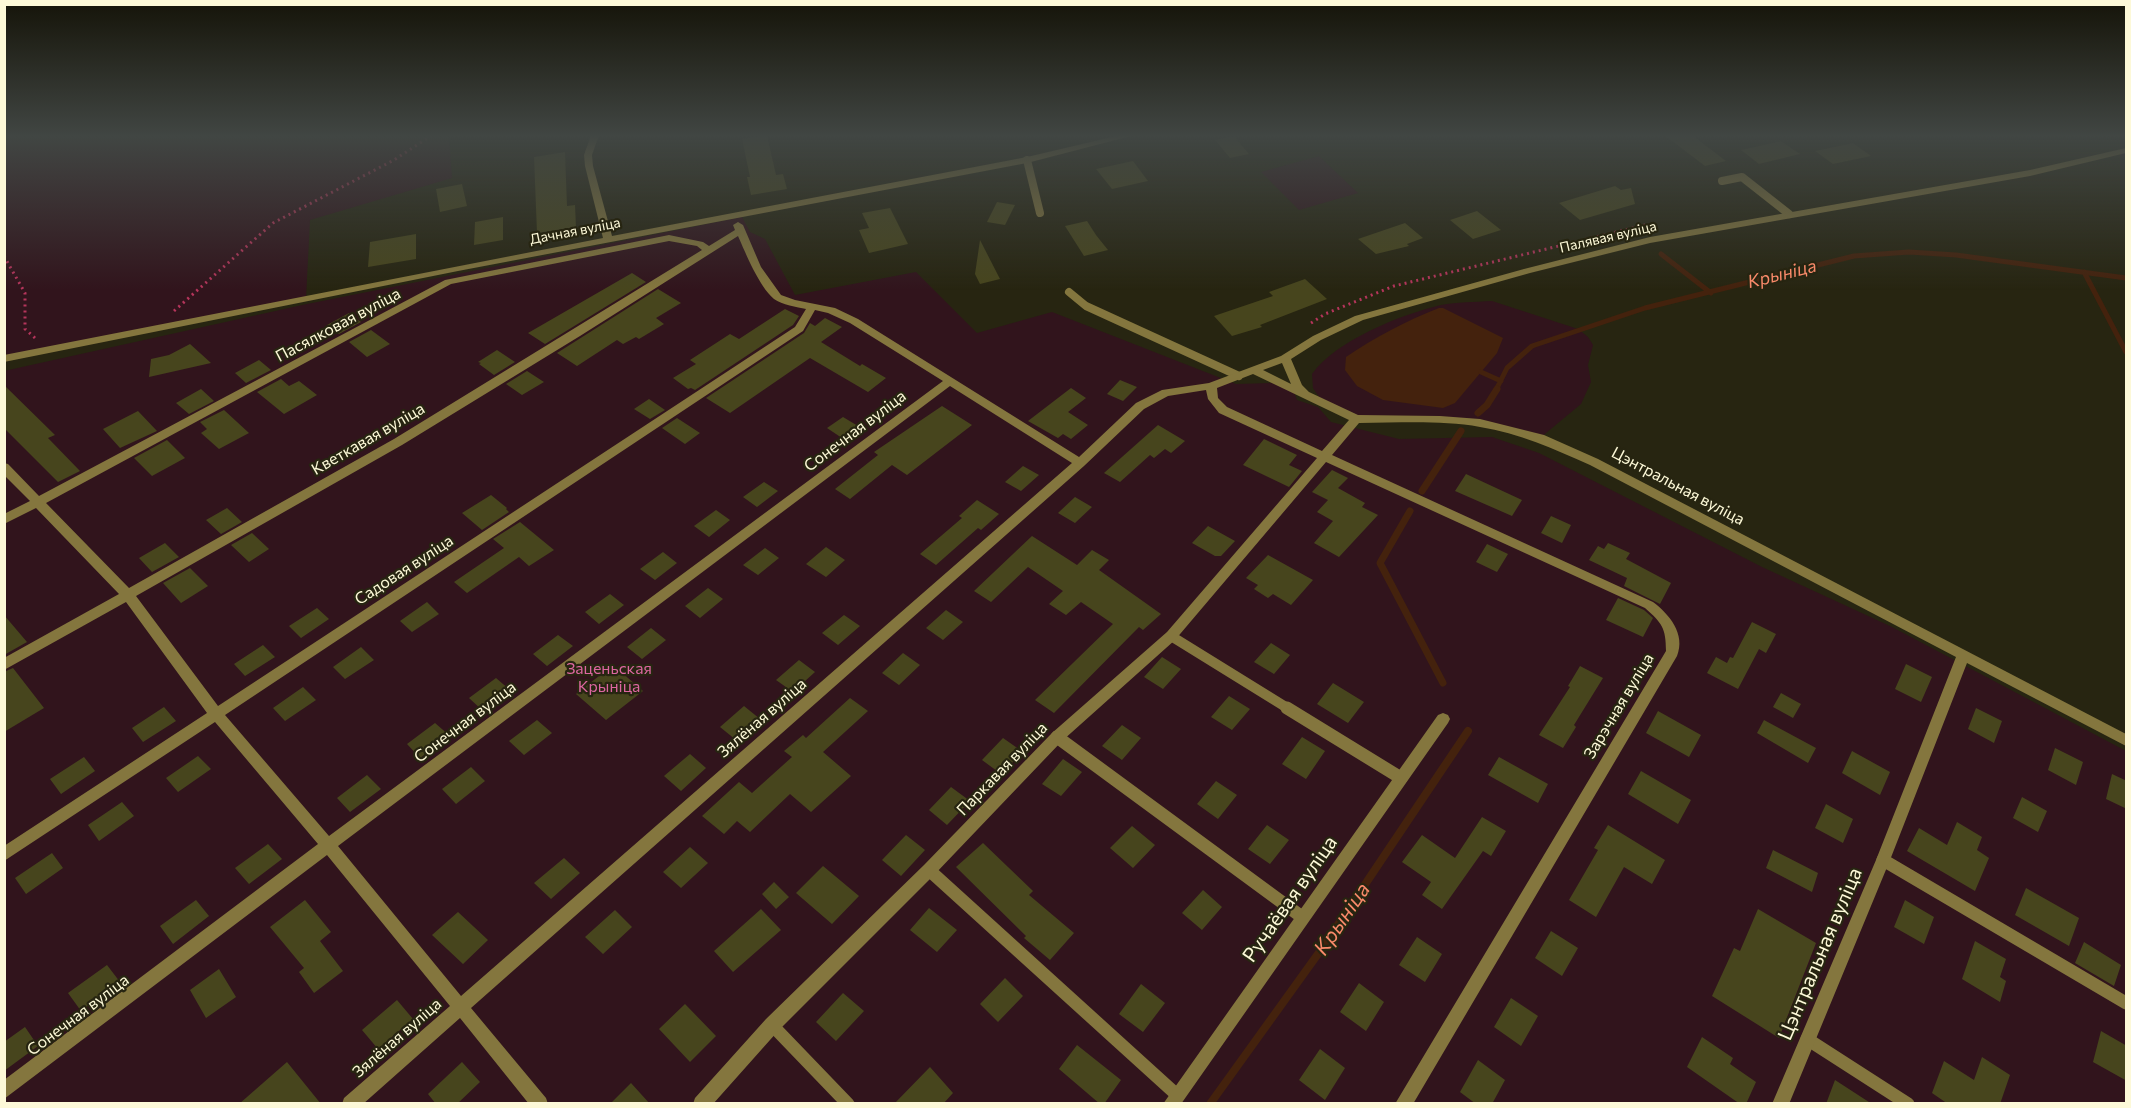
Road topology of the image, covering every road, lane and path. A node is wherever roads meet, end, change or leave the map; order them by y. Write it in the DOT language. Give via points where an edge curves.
graph roads {
  1 [pos="343,187"];
  2 [pos="594,187"];
  3 [pos="885,187"];
  4 [pos="1034,187"];
  5 [pos="1754,187"];
  6 [pos="1949,187"];
  7 [pos="1040,213"];
  8 [pos="1789,214"];
  9 [pos="734,215"];
  10 [pos="740,231"];
  11 [pos="608,239"];
  12 [pos="709,251"];
  13 [pos="4,256"];
  14 [pos="1069,292"];
  15 [pos="813,306"];
  16 [pos="156,328"];
  17 [pos="48,350"];
  18 [pos="1286,358"];
  19 [pos="4,359"];
  20 [pos="1253,370"];
  21 [pos="1239,376"];
  22 [pos="948,382"];
  23 [pos="1211,387"];
  24 [pos="1308,396"];
  25 [pos="1356,419"];
  26 [pos="1324,457"];
  27 [pos="1080,463"];
  28 [pos="4,467"];
  29 [pos="37,502"];
  30 [pos="4,520"];
  31 [pos="127,594"];
  32 [pos="1172,636"];
  33 [pos="1964,654"];
  34 [pos="4,665"];
  35 [pos="216,714"];
  36 [pos="1443,719"];
  37 [pos="1057,737"];
  38 [pos="2127,740"];
  39 [pos="1401,778"];
  40 [pos="328,845"];
  41 [pos="4,854"];
  42 [pos="1883,860"];
  43 [pos="929,870"];
  44 [pos="1302,917"];
  45 [pos="2127,1003"];
  46 [pos="459,1007"];
  47 [pos="772,1025"];
  48 [pos="1808,1039"];
  49 [pos="4,1091"];
  50 [pos="1174,1099"];
  51 [pos="350,1104"];
  52 [pos="540,1104"];
  53 [pos="701,1104"];
  54 [pos="848,1104"];
  55 [pos="1403,1104"];
  56 [pos="1780,1104"];
  57 [pos="1908,1104"];
  1 -- 16 [label="path" via="273,223"];
  2 -- 11 [label="street"];
  3 -- 9 [label="street, Дачная вуліца"];
  4 -- 7 [label="lane"];
  5 -- 8 [label="lane"];
  6 -- 8 [label="street, Палявая вуліца"];
  8 -- 18 [label="street, Палявая вуліца" via="1605,251 1359,318"];
  9 -- 10 [label="street"];
  9 -- 11 [label="street, Дачная вуліца"];
  10 -- 12 [label="street, Кветкавая вуліца"];
  10 -- 15 [label="street" via="756,267 778,297"];
  11 -- 16 [label="street, Дачная вуліца"];
  12 -- 29 [label="street, Пасялковая вуліца" via="683,239 658,239 448,282"];
  12 -- 31 [label="street, Кветкавая вуліца" via="398,442"];
  13 -- 17 [label="path" via="25,293 25,329"];
  14 -- 21 [label="lane" via="1086,306"];
  15 -- 22 [label="street" via="854,321"];
  15 -- 35 [label="street, Садовая вуліца" via="799,329"];
  16 -- 17 [label="street, Дачная вуліца"];
  17 -- 19 [label="street, Дачная вуліца"];
  18 -- 20 [label="street, Палявая вуліца"];
  18 -- 24 [label="street" via="1298,387"];
  20 -- 21 [label="street, Зялёная вуліца"];
  20 -- 24 [label="street, Цэнтральная вуліца"];
  21 -- 23 [label="street, Зялёная вуліца"];
  22 -- 27 [label="street"];
  22 -- 40 [label="street, Сонечная вуліца"];
  23 -- 26 [label="street" via="1213,399 1223,410"];
  23 -- 27 [label="street, Зялёная вуліца" via="1166,393 1140,406"];
  24 -- 25 [label="street, Цэнтральная вуліца"];
  25 -- 26 [label="street"];
  25 -- 33 [label="street, Цэнтральная вуліца" via="1480,423 1540,438 1594,462"];
  26 -- 32 [label="street, Паркавая вуліца"];
  26 -- 55 [label="street, Зарэчная вуліца" via="1649,604 1672,630 1672,652"];
  27 -- 46 [label="street, Зялёная вуліца"];
  28 -- 29 [label="street"];
  29 -- 30 [label="street, Пасялковая вуліца"];
  29 -- 31 [label="street"];
  31 -- 34 [label="street, Кветкавая вуліца"];
  31 -- 35 [label="street"];
  32 -- 37 [label="street, Паркавая вуліца"];
  32 -- 39 [label="lane"];
  33 -- 38 [label="street, Цэнтральная вуліца"];
  33 -- 42 [label="street, Цэнтральная вуліца"];
  35 -- 40 [label="street"];
  35 -- 41 [label="street, Садовая вуліца"];
  36 -- 39 [label="street, Ручаёвая вуліца"];
  37 -- 43 [label="street, Паркавая вуліца"];
  37 -- 44 [label="lane"];
  39 -- 44 [label="street, Ручаёвая вуліца"];
  40 -- 46 [label="street"];
  40 -- 49 [label="street, Сонечная вуліца"];
  42 -- 45 [label="lane"];
  42 -- 48 [label="street, Цэнтральная вуліца"];
  43 -- 47 [label="street, Паркавая вуліца"];
  43 -- 50 [label="lane"];
  44 -- 50 [label="street, Ручаёвая вуліца"];
  46 -- 51 [label="street, Зялёная вуліца"];
  46 -- 52 [label="street"];
  47 -- 53 [label="street, Паркавая вуліца"];
  47 -- 54 [label="lane"];
  48 -- 56 [label="street, Цэнтральная вуліца"];
  48 -- 57 [label="lane"];
}
